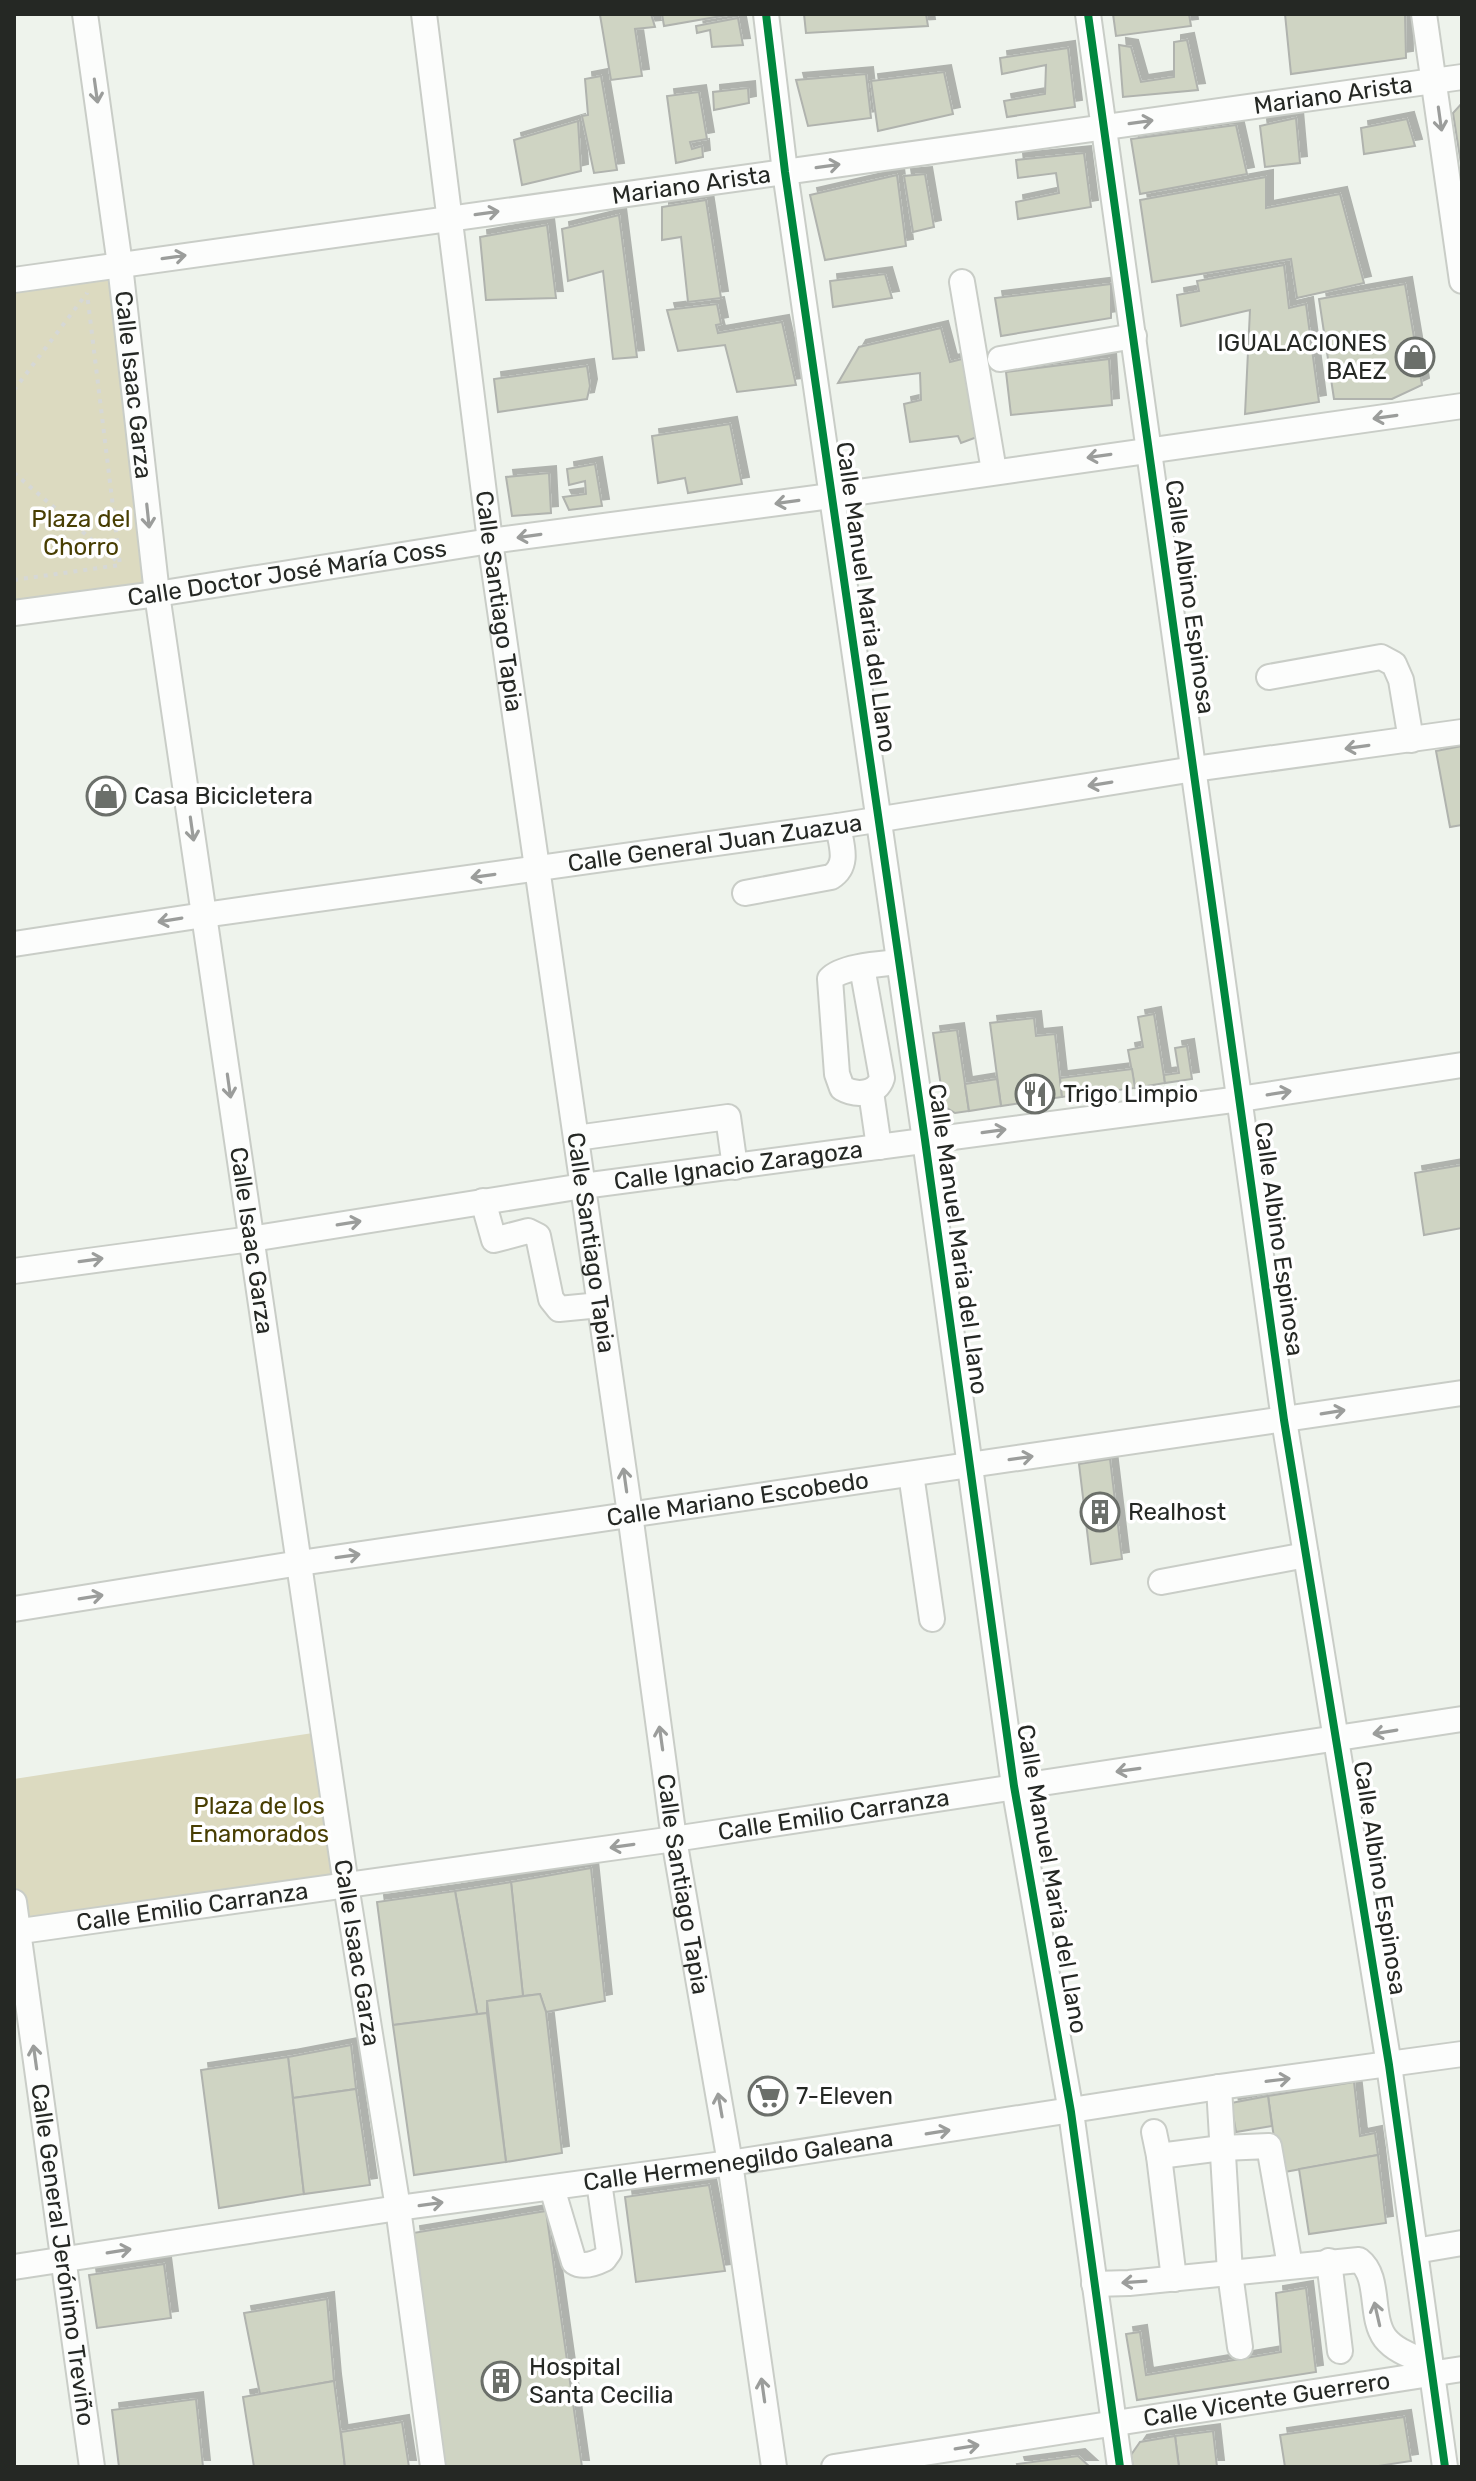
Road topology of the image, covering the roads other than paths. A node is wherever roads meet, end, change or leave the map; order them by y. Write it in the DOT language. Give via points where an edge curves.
graph roads {
  1 [pos="85,14"];
  2 [pos="424,14"];
  3 [pos="766,14"];
  4 [pos="1088,14"];
  5 [pos="1424,14"];
  6 [pos="1462,77"];
  7 [pos="1434,81"];
  8 [pos="1105,127"];
  9 [pos="785,172"];
  10 [pos="450,218"];
  11 [pos="120,265"];
  12 [pos="14,280"];
  13 [pos="1462,281"];
  14 [pos="962,282"];
  15 [pos="1134,336"];
  16 [pos="1000,359"];
  17 [pos="1462,406"];
  18 [pos="1150,449"];
  19 [pos="994,471"];
  20 [pos="831,496"];
  21 [pos="490,541"];
  22 [pos="157,594"];
  23 [pos="14,613"];
  24 [pos="1269,677"];
  25 [pos="1462,732"];
  26 [pos="1411,740"];
  27 [pos="1194,769"];
  28 [pos="879,819"];
  29 [pos="838,826"];
  30 [pos="537,868"];
  31 [pos="745,893"];
  32 [pos="204,915"];
  33 [pos="14,944"];
  34 [pos="899,962"];
  35 [pos="862,967"];
  36 [pos="1462,1065"];
  37 [pos="871,1092"];
  38 [pos="1240,1099"];
  39 [pos="576,1138"];
  40 [pos="925,1140"];
  41 [pos="879,1147"];
  42 [pos="735,1167"];
  43 [pos="583,1186"];
  44 [pos="483,1201"];
  45 [pos="251,1239"];
  46 [pos="14,1271"];
  47 [pos="600,1305"];
  48 [pos="1462,1393"];
  49 [pos="1284,1420"];
  50 [pos="968,1466"];
  51 [pos="911,1474"];
  52 [pos="630,1514"];
  53 [pos="1306,1555"];
  54 [pos="300,1563"];
  55 [pos="1161,1582"];
  56 [pos="14,1609"];
  57 [pos="932,1619"];
  58 [pos="1462,1719"];
  59 [pos="1338,1739"];
  60 [pos="1014,1786"];
  61 [pos="674,1839"];
  62 [pos="346,1885"];
  63 [pos="14,1902"];
  64 [pos="16,1932"];
  65 [pos="1462,2054"];
  66 [pos="1389,2065"];
  67 [pos="1219,2087"];
  68 [pos="1071,2112"];
  69 [pos="1222,2148"];
  70 [pos="730,2163"];
  71 [pos="599,2182"];
  72 [pos="552,2188"];
  73 [pos="398,2208"];
  74 [pos="1462,2243"];
  75 [pos="1415,2251"];
  76 [pos="64,2260"];
  77 [pos="1329,2261"];
  78 [pos="1290,2266"];
  79 [pos="14,2267"];
  80 [pos="1230,2273"];
  81 [pos="1174,2279"];
  82 [pos="1094,2284"];
  83 [pos="1240,2347"];
  84 [pos="1340,2351"];
  85 [pos="1430,2368"];
  86 [pos="1462,2369"];
  87 [pos="1115,2425"];
  88 [pos="92,2467"];
  89 [pos="433,2467"];
  90 [pos="774,2467"];
  91 [pos="834,2467"];
  92 [pos="1120,2467"];
  93 [pos="1445,2467"];
  1 -- 11 [label="street, Calle Isaac Garza, one-way"];
  2 -- 10 [label="street, Calle Santiago Tapia"];
  3 -- 9 [label="street, Calle Manuel Maria del Llano"];
  4 -- 8 [label="street, Calle Albino Espinosa"];
  5 -- 7 [label="street"];
  6 -- 7 [label="street, Mariano Arista"];
  8 -- 7 [label="street, Mariano Arista, one-way"];
  7 -- 13 [label="street, one-way"];
  9 -- 8 [label="street, Mariano Arista, one-way"];
  8 -- 15 [label="street, Calle Albino Espinosa"];
  10 -- 9 [label="street, Mariano Arista, one-way"];
  9 -- 20 [label="street, Calle Manuel Maria del Llano"];
  11 -- 10 [label="street, Mariano Arista, one-way"];
  10 -- 21 [label="street, Calle Santiago Tapia"];
  11 -- 12 [label="street, Mariano Arista"];
  11 -- 22 [label="street, Calle Isaac Garza, one-way"];
  14 -- 19 [label="street"];
  15 -- 16 [label="street"];
  15 -- 18 [label="street, Calle Albino Espinosa"];
  17 -- 18 [label="street, Calle Doctor José María Coss, one-way"];
  18 -- 19 [label="street, Calle Doctor José María Coss, one-way"];
  18 -- 27 [label="street, Calle Albino Espinosa"];
  19 -- 20 [label="street, Calle Doctor José María Coss"];
  20 -- 21 [label="street, Calle Doctor José María Coss, one-way"];
  20 -- 28 [label="street, Calle Manuel Maria del Llano"];
  21 -- 22 [label="street, Calle Doctor José María Coss"];
  21 -- 30 [label="street, Calle Santiago Tapia"];
  22 -- 23 [label="street, Calle Doctor José María Coss"];
  22 -- 32 [label="street, Calle Isaac Garza, one-way"];
  24 -- 26 [label="street" via="1381,657 1394,664 1401,680"];
  25 -- 26 [label="street, Calle General Juan Zuazua"];
  26 -- 27 [label="street, Calle General Juan Zuazua, one-way"];
  27 -- 28 [label="street, Calle General Juan Zuazua, one-way"];
  27 -- 38 [label="street, Calle Albino Espinosa"];
  28 -- 29 [label="street, Calle General Juan Zuazua"];
  28 -- 34 [label="street, Calle Manuel Maria del Llano"];
  29 -- 30 [label="street, Calle General Juan Zuazua"];
  29 -- 31 [label="street" via="843,862 837,873"];
  30 -- 32 [label="street, Calle General Juan Zuazua, one-way"];
  30 -- 39 [label="street, Calle Santiago Tapia"];
  32 -- 33 [label="street, Calle General Juan Zuazua, one-way"];
  32 -- 45 [label="street, Calle Isaac Garza, one-way"];
  34 -- 35 [label="street"];
  34 -- 40 [label="street, Calle Manuel Maria del Llano"];
  35 -- 37 [label="street" via="883,1072 882,1083"];
  35 -- 37 [label="street" via="834,974 829,986 840,1085 852,1093"];
  38 -- 36 [label="street, Calle Ignacio Zaragoza, one-way"];
  37 -- 41 [label="street"];
  40 -- 38 [label="street, Calle Ignacio Zaragoza, one-way"];
  38 -- 49 [label="street, Calle Albino Espinosa"];
  39 -- 42 [label="street" via="728,1117"];
  39 -- 43 [label="street, Calle Santiago Tapia"];
  40 -- 41 [label="street, Calle Ignacio Zaragoza"];
  40 -- 50 [label="street, Calle Manuel Maria del Llano"];
  41 -- 42 [label="street, Calle Ignacio Zaragoza"];
  42 -- 43 [label="street, Calle Ignacio Zaragoza"];
  43 -- 44 [label="street, Calle Ignacio Zaragoza"];
  43 -- 47 [label="street, Calle Santiago Tapia"];
  45 -- 44 [label="street, Calle Ignacio Zaragoza, one-way"];
  44 -- 47 [label="street" via="494,1240 528,1231 538,1236 551,1299 559,1309"];
  46 -- 45 [label="street, Calle Ignacio Zaragoza, one-way"];
  45 -- 54 [label="street, Calle Isaac Garza"];
  52 -- 47 [label="street, Calle Santiago Tapia, one-way"];
  49 -- 48 [label="street, Calle Mariano Escobedo, one-way"];
  50 -- 49 [label="street, Calle Mariano Escobedo, one-way"];
  49 -- 53 [label="street, Calle Albino Espinosa"];
  50 -- 51 [label="street, Calle Mariano Escobedo"];
  50 -- 60 [label="street, Calle Manuel Maria del Llano"];
  51 -- 52 [label="street, Calle Mariano Escobedo"];
  51 -- 57 [label="street"];
  54 -- 52 [label="street, Calle Mariano Escobedo, one-way"];
  61 -- 52 [label="street, Calle Santiago Tapia, one-way"];
  53 -- 55 [label="street"];
  53 -- 59 [label="street, Calle Albino Espinosa"];
  56 -- 54 [label="street, Calle Mariano Escobedo, one-way"];
  54 -- 62 [label="street, Calle Isaac Garza"];
  58 -- 59 [label="street, Calle Emilio Carranza, one-way"];
  59 -- 60 [label="street, Calle Emilio Carranza, one-way"];
  59 -- 66 [label="street, Calle Albino Espinosa"];
  60 -- 61 [label="street, Calle Emilio Carranza"];
  60 -- 68 [label="street, Calle Manuel Maria del Llano"];
  61 -- 62 [label="street, Calle Emilio Carranza, one-way"];
  70 -- 61 [label="street, Calle Santiago Tapia, one-way"];
  62 -- 64 [label="street, Calle Emilio Carranza"];
  62 -- 73 [label="street, Calle Isaac Garza"];
  63 -- 64 [label="street, Calle General Jerónimo Treviño"];
  76 -- 64 [label="street, Calle General Jerónimo Treviño, one-way"];
  65 -- 66 [label="street, Calle Hermenegildo Galeana"];
  67 -- 66 [label="street, Calle Hermenegildo Galeana, one-way"];
  66 -- 75 [label="street, Calle Albino Espinosa"];
  67 -- 68 [label="street, Calle Hermenegildo Galeana"];
  67 -- 69 [label="street"];
  70 -- 68 [label="street, Calle Hermenegildo Galeana, one-way"];
  68 -- 82 [label="street, Calle Manuel Maria del Llano"];
  69 -- 78 [label="street" via="1269,2146"];
  69 -- 80 [label="street"];
  69 -- 81 [label="street" via="1157,2144"];
  70 -- 71 [label="street, Calle Hermenegildo Galeana"];
  90 -- 70 [label="street, Calle Santiago Tapia, one-way"];
  71 -- 72 [label="street, Calle Hermenegildo Galeana"];
  71 -- 72 [label="street" via="609,2252 586,2265 574,2262"];
  73 -- 72 [label="street, Calle Hermenegildo Galeana, one-way"];
  76 -- 73 [label="street, Calle Hermenegildo Galeana, one-way"];
  73 -- 89 [label="street, Calle Isaac Garza"];
  74 -- 75 [label="street"];
  75 -- 85 [label="street, Calle Albino Espinosa"];
  76 -- 79 [label="street, Calle Hermenegildo Galeana"];
  76 -- 88 [label="street, Calle General Jerónimo Treviño"];
  77 -- 78 [label="street"];
  77 -- 84 [label="street"];
  85 -- 77 [label="street, one-way" via="1384,2336 1364,2264"];
  78 -- 80 [label="street"];
  80 -- 81 [label="street"];
  80 -- 83 [label="street"];
  81 -- 82 [label="street, one-way"];
  82 -- 87 [label="street, Calle Manuel Maria del Llano"];
  85 -- 86 [label="street, Calle Vicente Guerrero"];
  85 -- 87 [label="street, Calle Vicente Guerrero"];
  85 -- 93 [label="street, Calle Albino Espinosa"];
  91 -- 87 [label="street, Calle Vicente Guerrero, one-way"];
  87 -- 92 [label="street, Calle Manuel Maria del Llano"];
}
